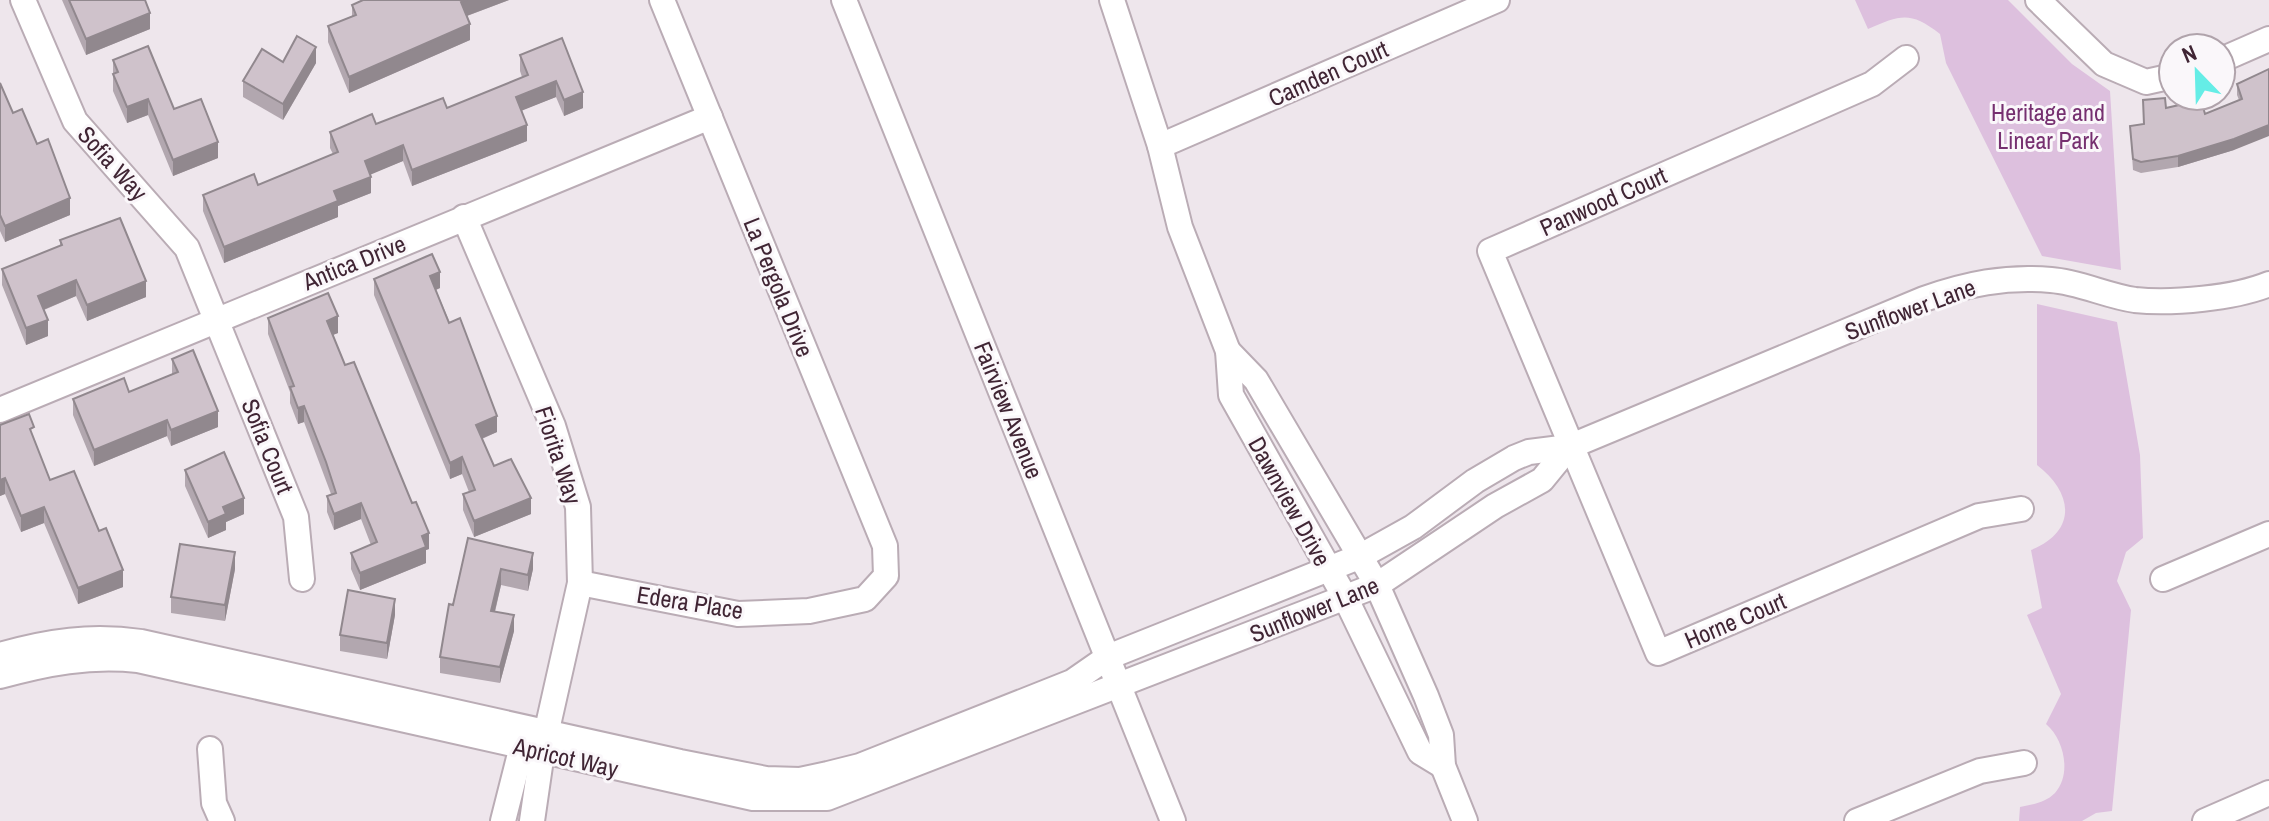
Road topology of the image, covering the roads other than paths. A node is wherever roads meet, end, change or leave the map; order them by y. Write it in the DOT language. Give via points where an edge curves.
graph roads {
  1 [pos="23,0"];
  2 [pos="662,0"];
  3 [pos="844,0"];
  4 [pos="1112,0"];
  5 [pos="1497,0"];
  6 [pos="2038,0"];
  7 [pos="2269,39"];
  8 [pos="2237,53"];
  9 [pos="1906,58"];
  10 [pos="2157,80"];
  11 [pos="710,117"];
  12 [pos="1160,146"];
  13 [pos="464,217"];
  14 [pos="2269,284"];
  15 [pos="217,318"];
  16 [pos="1228,351"];
  17 [pos="0,410"];
  18 [pos="1569,447"];
  19 [pos="2021,509"];
  20 [pos="2269,534"];
  21 [pos="1361,556"];
  22 [pos="1328,570"];
  23 [pos="886,576"];
  24 [pos="302,579"];
  25 [pos="2163,579"];
  26 [pos="580,583"];
  27 [pos="1377,585"];
  28 [pos="1346,599"];
  29 [pos="0,655"];
  30 [pos="1108,657"];
  31 [pos="0,676"];
  32 [pos="1120,685"];
  33 [pos="537,744"];
  34 [pos="210,749"];
  35 [pos="2024,763"];
  36 [pos="1443,766"];
  37 [pos="2269,793"];
  38 [pos="222,821"];
  39 [pos="503,821"];
  40 [pos="532,821"];
  41 [pos="1173,821"];
  42 [pos="1465,821"];
  43 [pos="1857,821"];
  44 [pos="2205,821"];
  1 -- 15 [label="street, Sofia Way" via="75,121 187,248"];
  2 -- 11 [label="street, La Pergola Drive"];
  3 -- 30 [label="street, Fairview Avenue"];
  4 -- 12 [label="street, Dawnview Drive"];
  5 -- 12 [label="street, Camden Court"];
  6 -- 10 [label="street" via="2104,64 2146,82"];
  7 -- 8 [label="street"];
  9 -- 18 [label="street, Panwood Court" via="1872,84 1490,251"];
  11 -- 13 [label="street, Antica Drive"];
  11 -- 23 [label="street, La Pergola Drive" via="885,546"];
  12 -- 16 [label="street, Dawnview Drive" via="1180,227"];
  13 -- 15 [label="street, Antica Drive"];
  13 -- 26 [label="street, Fiorita Way" via="553,426 578,507"];
  14 -- 18 [label="street, Sunflower Lane" via="2174,301 2134,300 2055,280 1969,284"];
  15 -- 17 [label="street, Antica Drive"];
  15 -- 24 [label="street, Sofia Court" via="296,517"];
  16 -- 21 [label="street, Dawnview Drive" via="1256,380"];
  16 -- 22 [label="street, Dawnview Drive" via="1231,395"];
  18 -- 19 [label="street, Horne Court" via="1658,653 1979,516"];
  18 -- 21 [label="street, Sunflower Lane" via="1514,458"];
  18 -- 27 [label="street, Sunflower Lane" via="1542,480"];
  20 -- 25 [label="street"];
  21 -- 22 [label="street, Sunflower Lane"];
  21 -- 27 [label="street, Dawnview Drive"];
  22 -- 28 [label="street, Dawnview Drive"];
  22 -- 30 [label="street, Sunflower Lane"];
  23 -- 26 [label="street, Edera Place" via="865,599 809,611 738,614"];
  26 -- 33 [label="street, Fiorita Way"];
  27 -- 28 [label="street, Sunflower Lane"];
  27 -- 36 [label="street, Dawnview Drive" via="1441,735"];
  28 -- 32 [label="street, Sunflower Lane"];
  28 -- 36 [label="street, Dawnview Drive" via="1420,752"];
  29 -- 33 [label="street, Apricot Way" via="72,639 128,640"];
  30 -- 32 [label="street, Fairview Avenue"];
  30 -- 33 [label="street, Apricot Way" via="1072,682 860,766 800,780"];
  31 -- 33 [label="street, Apricot Way" via="59,660 138,660"];
  32 -- 33 [label="street, Apricot Way" via="827,798 753,798"];
  32 -- 41 [label="street, Fairview Avenue"];
  33 -- 39 [label="street"];
  33 -- 40 [label="street"];
  34 -- 38 [label="street" via="214,803"];
  35 -- 43 [label="street" via="1980,771"];
  36 -- 42 [label="street, Dawnview Drive"];
  37 -- 44 [label="street"];
}
